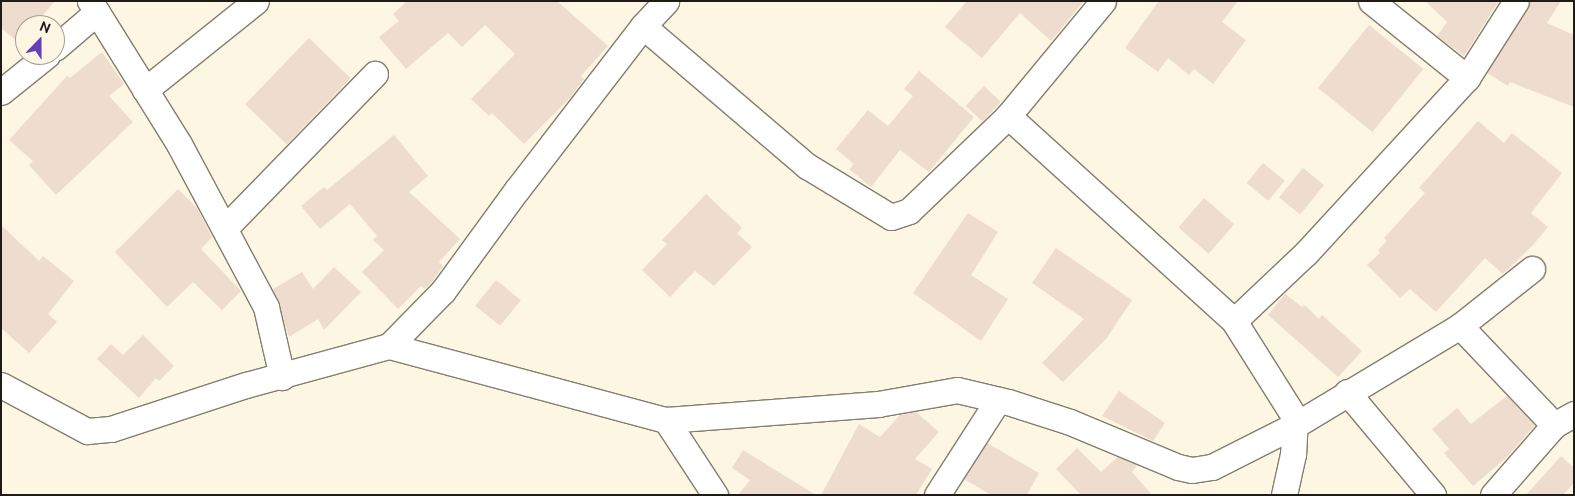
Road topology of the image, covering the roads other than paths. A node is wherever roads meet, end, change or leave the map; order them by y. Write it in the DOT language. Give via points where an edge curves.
graph roads {
  1 [pos="256,1"];
  2 [pos="666,1"];
  3 [pos="1103,1"];
  4 [pos="1371,1"];
  5 [pos="1516,1"];
  6 [pos="94,7"];
  7 [pos="643,26"];
  8 [pos="65,37"];
  9 [pos="35,65"];
  10 [pos="375,74"];
  11 [pos="1467,78"];
  12 [pos="145,90"];
  13 [pos="1,92"];
  14 [pos="1008,116"];
  15 [pos="224,228"];
  16 [pos="1532,269"];
  17 [pos="1234,321"];
  18 [pos="1460,326"];
  19 [pos="389,346"];
  20 [pos="282,377"];
  21 [pos="1,385"];
  22 [pos="1347,392"];
  23 [pos="998,400"];
  24 [pos="1290,408"];
  25 [pos="666,420"];
  26 [pos="1564,420"];
  27 [pos="715,495"];
  28 [pos="937,495"];
  29 [pos="1284,495"];
  30 [pos="1433,495"];
  31 [pos="1493,495"];
  1 -- 12 [label="street"];
  2 -- 7 [label="street"];
  3 -- 14 [label="street"];
  4 -- 11 [label="street"];
  5 -- 11 [label="street"];
  6 -- 8 [label="street"];
  6 -- 12 [label="street"];
  7 -- 14 [label="street" via="807,166 891,217 909,211"];
  7 -- 19 [label="street" via="443,291"];
  9 -- 13 [label="street"];
  10 -- 15 [label="street"];
  11 -- 17 [label="street" via="1306,254"];
  12 -- 15 [label="street"];
  14 -- 17 [label="street"];
  15 -- 20 [label="street" via="266,307"];
  16 -- 18 [label="street"];
  17 -- 24 [label="street"];
  18 -- 22 [label="street"];
  18 -- 26 [label="street"];
  19 -- 20 [label="street"];
  19 -- 25 [label="street"];
  20 -- 21 [label="street" via="111,429 87,431 14,389"];
  22 -- 24 [label="street"];
  22 -- 30 [label="street"];
  23 -- 24 [label="street" via="1070,422 1178,468 1192,470 1212,467"];
  23 -- 25 [label="street" via="950,390 878,404"];
  23 -- 28 [label="street"];
  24 -- 29 [label="street"];
  25 -- 27 [label="street"];
  26 -- 31 [label="street"];
}
